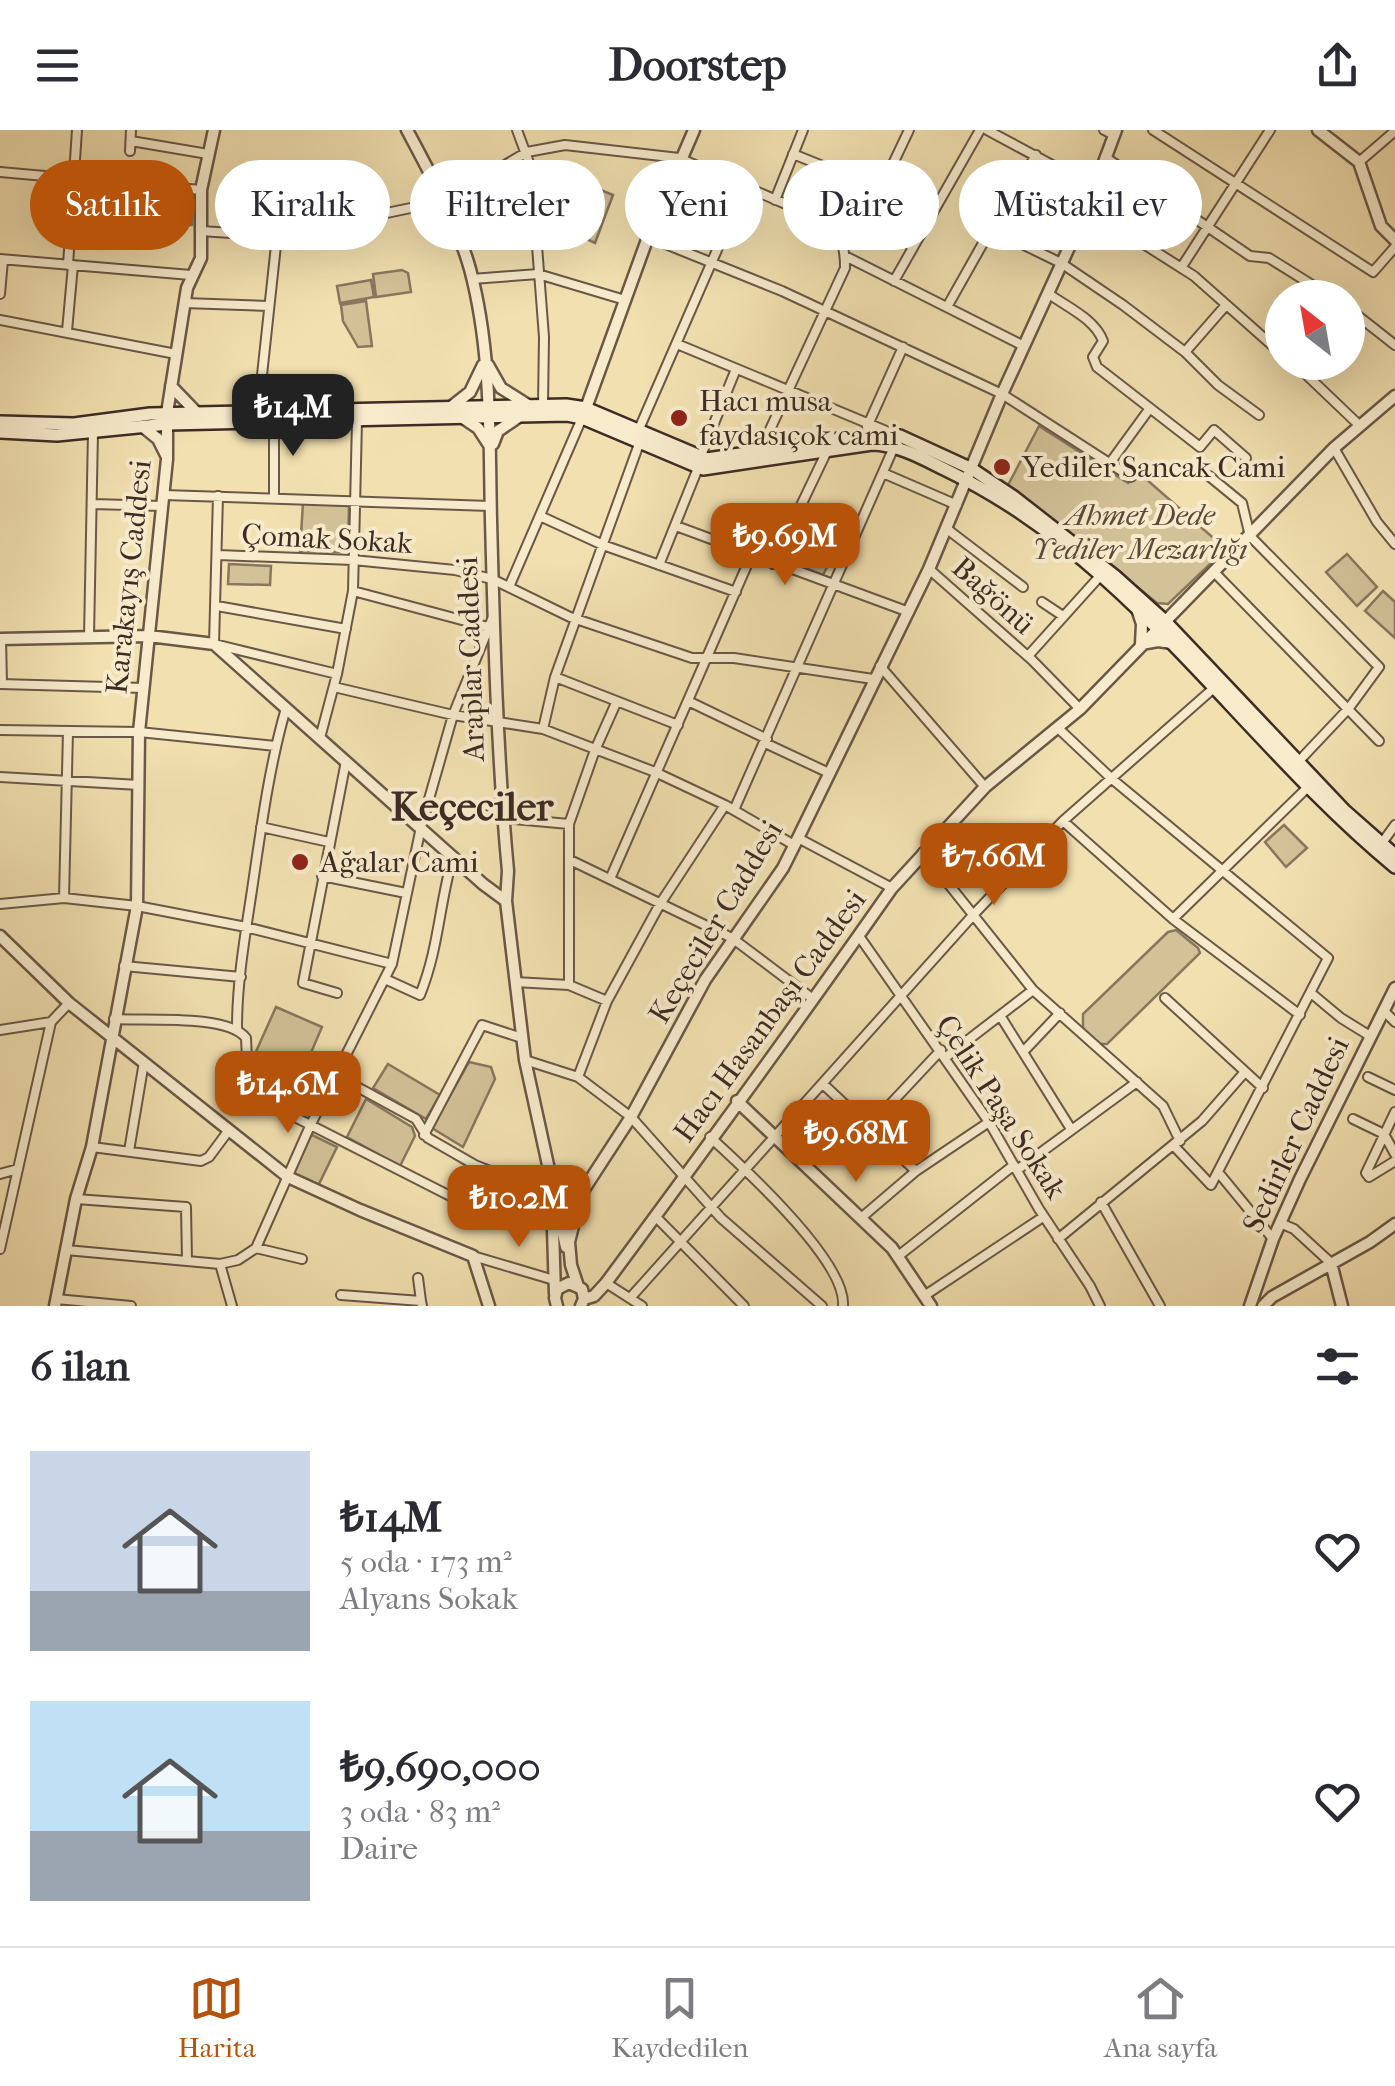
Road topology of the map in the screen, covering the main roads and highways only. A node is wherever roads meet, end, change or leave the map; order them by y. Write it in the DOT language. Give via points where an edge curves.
graph roads {
  1 [pos="531,409"];
  2 [pos="456,412"];
  3 [pos="584,413"];
  4 [pos="167,419"];
  5 [pos="0,422"];
  6 [pos="0,432"];
  7 [pos="897,442"];
  8 [pos="699,463"];
  9 [pos="970,475"];
  10 [pos="1160,623"];
  11 [pos="1395,854"];
  12 [pos="1395,866"];
  1 -- 2 [label="main road"];
  1 -- 3 [label="main road"];
  1 -- 3 [label="main road"];
  2 -- 4 [label="main road"];
  2 -- 4 [label="main road" via="357,421"];
  3 -- 8 [label="main road" via="640,444"];
  3 -- 8 [label="main road" via="639,430"];
  4 -- 5 [label="main road"];
  4 -- 6 [label="main road" via="57,435"];
  7 -- 8 [label="main road"];
  7 -- 8 [label="main road" via="866,429"];
  7 -- 9 [label="main road"];
  9 -- 10 [label="main road"];
  9 -- 10 [label="main road" via="1014,496"];
  10 -- 11 [label="main road"];
  10 -- 12 [label="main road" via="1310,786"];
}
